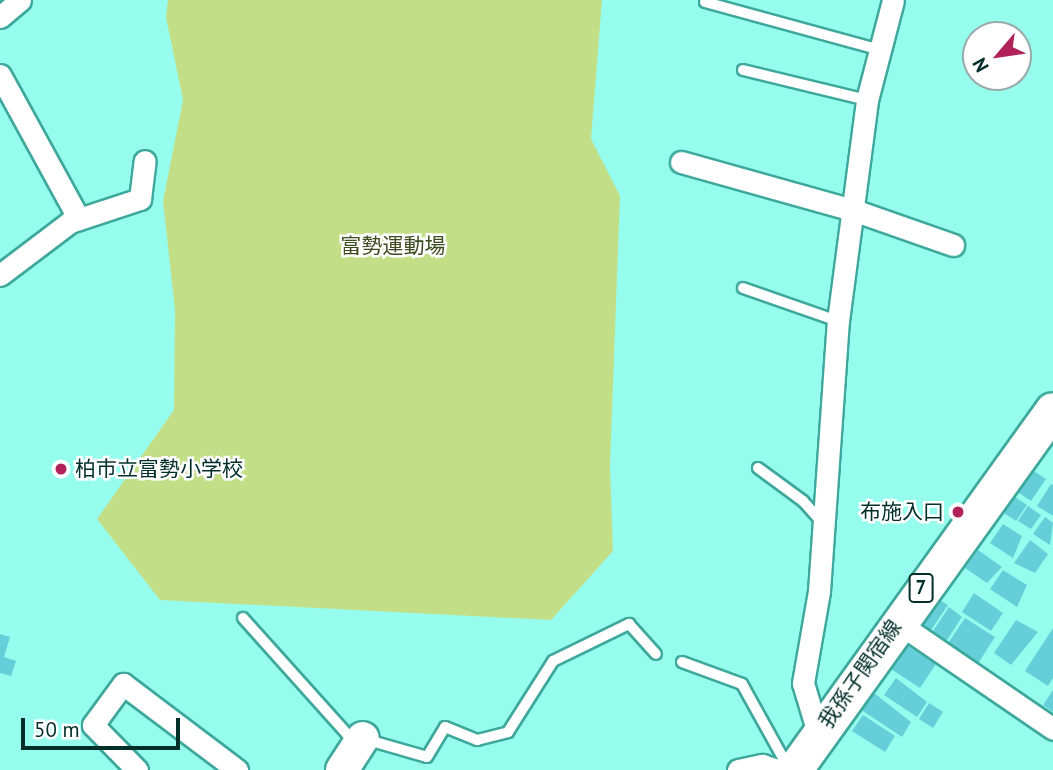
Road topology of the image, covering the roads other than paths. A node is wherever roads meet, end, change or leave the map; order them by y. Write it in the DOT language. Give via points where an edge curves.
graph roads {
  1 [pos="20,0"];
  2 [pos="893,0"];
  3 [pos="705,2"];
  4 [pos="0,17"];
  5 [pos="881,50"];
  6 [pos="743,70"];
  7 [pos="0,75"];
  8 [pos="867,100"];
  9 [pos="145,161"];
  10 [pos="681,162"];
  11 [pos="856,211"];
  12 [pos="79,219"];
  13 [pos="953,246"];
  14 [pos="0,275"];
  15 [pos="743,288"];
  16 [pos="838,321"];
  17 [pos="1046,432"];
  18 [pos="758,468"];
  19 [pos="824,524"];
  20 [pos="243,618"];
  21 [pos="897,622"];
  22 [pos="656,654"];
  23 [pos="682,662"];
  24 [pos="1053,729"];
  25 [pos="818,733"];
  26 [pos="363,738"];
  27 [pos="138,770"];
  28 [pos="237,770"];
  29 [pos="342,770"];
  30 [pos="738,770"];
  31 [pos="777,770"];
  32 [pos="791,770"];
  1 -- 4 [label="street"];
  2 -- 5 [label="street"];
  3 -- 5 [label="lane"];
  5 -- 8 [label="street"];
  6 -- 8 [label="lane"];
  7 -- 12 [label="street"];
  8 -- 11 [label="street"];
  9 -- 12 [label="street" via="140,199"];
  10 -- 11 [label="street"];
  11 -- 13 [label="street"];
  11 -- 16 [label="street"];
  12 -- 14 [label="street"];
  15 -- 16 [label="lane"];
  16 -- 19 [label="street"];
  17 -- 21 [label="main road, 我孫子関宿線 / 7"];
  18 -- 19 [label="lane" via="803,501"];
  19 -- 25 [label="street" via="820,591 803,683"];
  20 -- 26 [label="lane" via="347,734"];
  21 -- 24 [label="street"];
  21 -- 25 [label="main road, 我孫子関宿線 / 7"];
  22 -- 26 [label="lane" via="629,624 552,661 508,732 477,740 445,727 427,757"];
  23 -- 32 [label="lane" via="742,684"];
  25 -- 32 [label="main road, 我孫子関宿線 / 7"];
  26 -- 29 [label="street"];
  27 -- 28 [label="street" via="93,724 123,684"];
  30 -- 31 [label="street" via="762,765"];
}
